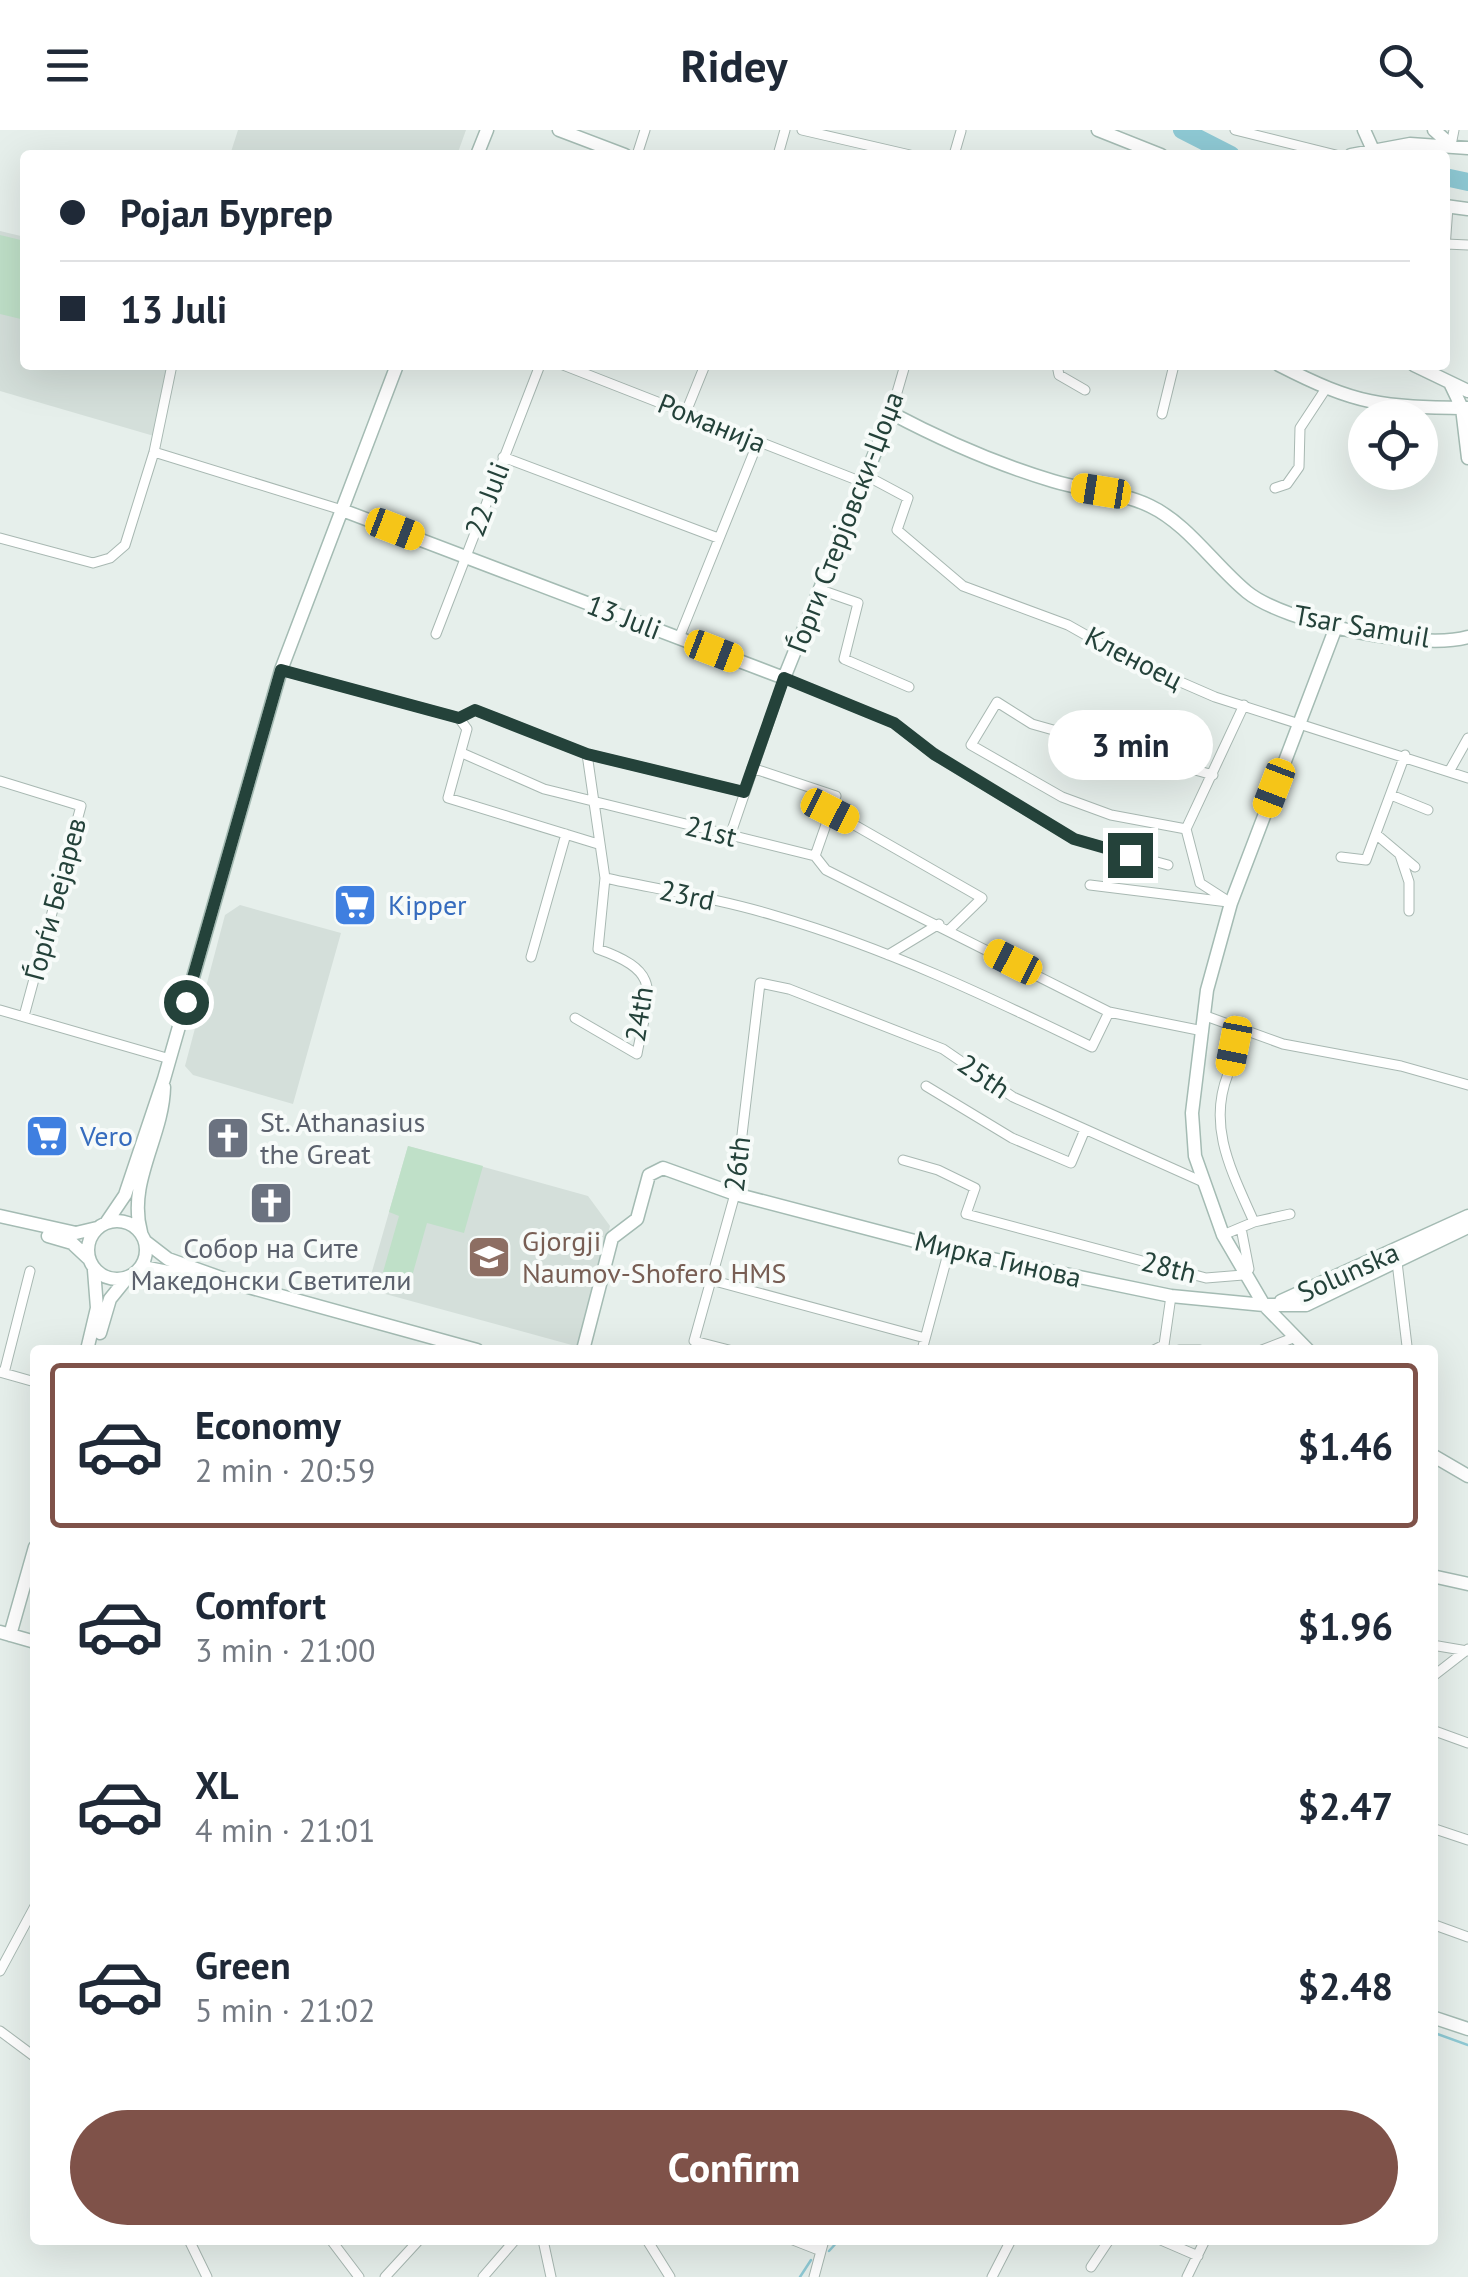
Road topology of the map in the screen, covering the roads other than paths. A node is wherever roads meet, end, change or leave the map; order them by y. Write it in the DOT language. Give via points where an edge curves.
graph roads {
  1 [pos="560,130"];
  2 [pos="802,130"];
  3 [pos="1098,130"];
  4 [pos="1235,130"];
  5 [pos="1364,130"];
  6 [pos="1434,130"];
  7 [pos="1454,130"];
  8 [pos="1451,145"];
  9 [pos="1468,148"];
  10 [pos="612,150"];
  11 [pos="888,150"];
  12 [pos="1148,150"];
  13 [pos="1315,150"];
  14 [pos="1373,150"];
  15 [pos="1422,150"];
  16 [pos="171,370"];
  17 [pos="395,370"];
  18 [pos="538,370"];
  19 [pos="576,370"];
  20 [pos="703,370"];
  21 [pos="904,370"];
  22 [pos="1058,370"];
  23 [pos="1173,370"];
  24 [pos="1288,370"];
  25 [pos="1423,370"];
  26 [pos="1445,370"];
  27 [pos="1451,385"];
  28 [pos="1085,390"];
  29 [pos="1325,390"];
  30 [pos="1468,391"];
  31 [pos="1353,400"];
  32 [pos="1465,408"];
  33 [pos="1438,410"];
  34 [pos="686,412"];
  35 [pos="891,414"];
  36 [pos="1162,414"];
  37 [pos="758,442"];
  38 [pos="154,452"];
  39 [pos="503,457"];
  40 [pos="1468,458"];
  41 [pos="863,478"];
  42 [pos="1275,488"];
  43 [pos="342,510"];
  44 [pos="0,538"];
  45 [pos="718,538"];
  46 [pos="464,556"];
  47 [pos="818,589"];
  48 [pos="1336,627"];
  49 [pos="436,634"];
  50 [pos="679,638"];
  51 [pos="1468,638"];
  52 [pos="281,670"];
  53 [pos="784,678"];
  54 [pos="909,687"];
  55 [pos="1244,705"];
  56 [pos="459,718"];
  57 [pos="1299,722"];
  58 [pos="1468,738"];
  59 [pos="462,753"];
  60 [pos="587,754"];
  61 [pos="1405,756"];
  62 [pos="752,768"];
  63 [pos="1450,770"];
  64 [pos="1213,775"];
  65 [pos="1468,778"];
  66 [pos="0,780"];
  67 [pos="744,792"];
  68 [pos="1391,795"];
  69 [pos="595,802"];
  70 [pos="1428,810"];
  71 [pos="830,811"];
  72 [pos="1186,829"];
  73 [pos="566,834"];
  74 [pos="1377,835"];
  75 [pos="730,836"];
  76 [pos="598,844"];
  77 [pos="1400,855"];
  78 [pos="815,856"];
  79 [pos="1341,858"];
  80 [pos="1168,865"];
  81 [pos="1414,867"];
  82 [pos="604,878"];
  83 [pos="1090,885"];
  84 [pos="1230,902"];
  85 [pos="1410,912"];
  86 [pos="938,924"];
  87 [pos="950,930"];
  88 [pos="888,954"];
  89 [pos="531,957"];
  90 [pos="760,983"];
  91 [pos="0,1010"];
  92 [pos="1109,1012"];
  93 [pos="1203,1015"];
  94 [pos="24,1016"];
  95 [pos="575,1018"];
  96 [pos="1244,1030"];
  97 [pos="1203,1031"];
  98 [pos="170,1059"];
  99 [pos="164,1079"];
  100 [pos="1468,1085"];
  101 [pos="926,1086"];
  102 [pos="1084,1132"];
  103 [pos="903,1160"];
  104 [pos="1203,1182"];
  105 [pos="736,1194"];
  106 [pos="1290,1214"];
  107 [pos="1468,1216"];
  108 [pos="1254,1222"];
  109 [pos="101,1226"];
  110 [pos="1468,1227"];
  111 [pos="1241,1228"];
  112 [pos="1223,1235"];
  113 [pos="143,1238"];
  114 [pos="949,1250"];
  115 [pos="1396,1262"];
  116 [pos="91,1263"];
  117 [pos="30,1271"];
  118 [pos="1243,1275"];
  119 [pos="132,1276"];
  120 [pos="711,1280"];
  121 [pos="242,1285"];
  122 [pos="1171,1296"];
  123 [pos="1264,1305"];
  124 [pos="925,1338"];
  125 [pos="1293,1338"];
  126 [pos="92,1345"];
  127 [pos="93,1345"];
  128 [pos="459,1345"];
  129 [pos="584,1345"];
  130 [pos="712,1345"];
  131 [pos="923,1345"];
  132 [pos="1164,1345"];
  133 [pos="1275,1345"];
  134 [pos="1302,1345"];
  135 [pos="1408,1345"];
  136 [pos="2,1373"];
  137 [pos="30,1381"];
  138 [pos="1438,1458"];
  139 [pos="1468,1476"];
  140 [pos="30,1562"];
  141 [pos="1438,1577"];
  142 [pos="1468,1584"];
  143 [pos="5,1634"];
  144 [pos="30,1641"];
  145 [pos="1438,1645"];
  146 [pos="1467,1650"];
  147 [pos="1438,1673"];
  148 [pos="1438,1732"];
  149 [pos="1468,1743"];
  150 [pos="1438,1830"];
  151 [pos="1468,1840"];
  152 [pos="30,1915"];
  153 [pos="1438,1926"];
  154 [pos="1468,1937"];
  155 [pos="0,1970"];
  156 [pos="1438,2019"];
  157 [pos="1468,2030"];
  158 [pos="0,2031"];
  159 [pos="30,2053"];
  160 [pos="191,2245"];
  161 [pos="335,2245"];
  162 [pos="415,2245"];
  163 [pos="511,2245"];
  164 [pos="544,2245"];
  165 [pos="650,2245"];
  166 [pos="806,2245"];
  167 [pos="823,2245"];
  168 [pos="1008,2245"];
  169 [pos="1106,2245"];
  170 [pos="1173,2245"];
  171 [pos="1202,2245"];
  172 [pos="821,2251"];
  173 [pos="1198,2256"];
  174 [pos="1091,2267"];
  175 [pos="207,2277"];
  176 [pos="359,2277"];
  177 [pos="385,2277"];
  178 [pos="482,2277"];
  179 [pos="551,2277"];
  180 [pos="670,2277"];
  181 [pos="814,2277"];
  182 [pos="992,2277"];
  183 [pos="1188,2277"];
  1 -- 10 [label="street"];
  2 -- 11 [label="street"];
  3 -- 12 [label="street"];
  4 -- 13 [label="street"];
  5 -- 14 [label="street"];
  6 -- 8 [label="street"];
  7 -- 8 [label="street"];
  8 -- 9 [label="street"];
  8 -- 14 [label="street"];
  8 -- 15 [label="street"];
  16 -- 38 [label="street"];
  17 -- 43 [label="street"];
  18 -- 39 [label="street, 22 Juli"];
  19 -- 34 [label="street, Романија"];
  20 -- 34 [label="street"];
  21 -- 35 [label="street, Ѓорги Стерјовски-Џоџа"];
  22 -- 28 [label="street"];
  23 -- 36 [label="street"];
  24 -- 29 [label="street"];
  25 -- 27 [label="street"];
  26 -- 27 [label="street"];
  27 -- 30 [label="street"];
  27 -- 32 [label="street"];
  29 -- 31 [label="street"];
  29 -- 42 [label="street" via="1300,428 1298,467 1287,484"];
  32 -- 33 [label="street"];
  32 -- 40 [label="street"];
  34 -- 37 [label="street, Романија"];
  35 -- 41 [label="street, Ѓорги Стерјовски-Џоџа"];
  35 -- 48 [label="street, Tsar Samuil" via="979,458 1149,506 1260,602"];
  37 -- 41 [label="street, Романија"];
  37 -- 45 [label="street"];
  38 -- 43 [label="street"];
  38 -- 44 [label="street" via="125,545 110,558 93,563"];
  39 -- 45 [label="street"];
  39 -- 46 [label="street, 22 Juli"];
  41 -- 47 [label="street, Ѓорги Стерјовски-Џоџа"];
  41 -- 55 [label="street, Кленоец" via="908,498 897,530 963,586 1068,624 1130,660"];
  43 -- 46 [label="street, 13 Juli"];
  43 -- 52 [label="street"];
  45 -- 50 [label="street"];
  46 -- 49 [label="street, 22 Juli"];
  46 -- 50 [label="street, 13 Juli"];
  47 -- 53 [label="street, Ѓорги Стерјовски-Џоџа"];
  47 -- 54 [label="street" via="858,603 844,659"];
  48 -- 51 [label="street, Tsar Samuil" via="1440,641"];
  48 -- 57 [label="street"];
  50 -- 53 [label="street, 13 Juli"];
  52 -- 56 [label="street"];
  52 -- 98 [label="street"];
  53 -- 62 [label="street"];
  53 -- 80 [label="street, 13 Juli" via="894,723 1074,839"];
  55 -- 57 [label="street, Кленоец"];
  55 -- 64 [label="street"];
  56 -- 59 [label="street" via="466,729"];
  56 -- 60 [label="street" via="475,710"];
  57 -- 61 [label="street, Кленоец"];
  57 -- 84 [label="street"];
  58 -- 63 [label="street"];
  59 -- 69 [label="street, 21st" via="544,789"];
  59 -- 73 [label="street" via="448,798"];
  60 -- 67 [label="street"];
  60 -- 69 [label="street"];
  61 -- 63 [label="street, Кленоец"];
  61 -- 68 [label="street"];
  62 -- 67 [label="street"];
  62 -- 71 [label="street" via="836,796"];
  63 -- 65 [label="street, Кленоец"];
  64 -- 72 [label="street"];
  64 -- 72 [label="street" via="1032,724 996,702 971,745 1062,798"];
  66 -- 94 [label="street, Ѓорѓи Бејарев" via="81,806"];
  67 -- 75 [label="street"];
  68 -- 70 [label="street"];
  68 -- 74 [label="street"];
  69 -- 75 [label="street, 21st"];
  69 -- 76 [label="street"];
  71 -- 78 [label="street"];
  71 -- 87 [label="street" via="982,898"];
  72 -- 84 [label="street" via="1200,883"];
  73 -- 76 [label="street"];
  73 -- 89 [label="street"];
  74 -- 77 [label="street"];
  74 -- 79 [label="street" via="1366,860"];
  75 -- 78 [label="street, 21st"];
  76 -- 82 [label="street"];
  77 -- 81 [label="street"];
  77 -- 85 [label="street"];
  78 -- 86 [label="street, 21st" via="826,870"];
  82 -- 88 [label="street, 23rd" via="777,916"];
  82 -- 95 [label="street, 24th" via="598,949 633,961 645,975 637,1054"];
  83 -- 84 [label="street"];
  84 -- 93 [label="street"];
  86 -- 87 [label="street, 21st"];
  86 -- 88 [label="street"];
  87 -- 92 [label="street, 21st"];
  88 -- 92 [label="street, 23rd" via="1092,1047"];
  90 -- 102 [label="street, 25th" via="943,1049 1013,1097"];
  90 -- 105 [label="street, 26th"];
  91 -- 94 [label="street"];
  92 -- 97 [label="street, 21st"];
  93 -- 96 [label="street"];
  93 -- 97 [label="street"];
  94 -- 98 [label="street"];
  96 -- 100 [label="street"];
  96 -- 108 [label="street" via="1220,1091 1217,1120"];
  97 -- 104 [label="street" via="1192,1113"];
  98 -- 99 [label="street"];
  99 -- 109 [label="street" via="125,1195"];
  99 -- 113 [label="street" via="164,1103 136,1197"];
  101 -- 102 [label="street" via="1012,1138 1071,1164"];
  102 -- 104 [label="street, 25th"];
  103 -- 118 [label="street, 28th" via="975,1188 966,1214 1206,1278"];
  104 -- 112 [label="street"];
  105 -- 114 [label="street, Мирка Гинова"];
  105 -- 120 [label="street, 26th"];
  105 -- 129 [label="street, Мирка Гинова" via="663,1168 649,1175 637,1220 612,1238"];
  106 -- 108 [label="street"];
  107 -- 123 [label="street, Solunska" via="1302,1295"];
  108 -- 111 [label="street"];
  109 -- 113 [label="street" via="125,1222"];
  109 -- 116 [label="street" via="88,1242"];
  109 -- 116 [label="street" via="76,1234 0,1216 72,1244"];
  110 -- 115 [label="street, Solunska"];
  111 -- 112 [label="street"];
  111 -- 118 [label="street" via="1249,1269"];
  112 -- 118 [label="street"];
  113 -- 119 [label="street" via="145,1259"];
  113 -- 121 [label="street" via="168,1259"];
  114 -- 122 [label="street, Мирка Гинова"];
  114 -- 124 [label="street"];
  115 -- 123 [label="street, Solunska" via="1306,1304"];
  115 -- 135 [label="street"];
  116 -- 119 [label="street" via="108,1278"];
  116 -- 126 [label="street" via="98,1308"];
  117 -- 136 [label="street"];
  118 -- 123 [label="street"];
  119 -- 121 [label="street" via="148,1268"];
  119 -- 127 [label="street" via="110,1300"];
  120 -- 124 [label="street"];
  120 -- 130 [label="street, 26th" via="694,1340"];
  121 -- 128 [label="street"];
  122 -- 123 [label="street, Мирка Гинова"];
  122 -- 132 [label="street"];
  123 -- 125 [label="street"];
  124 -- 131 [label="street"];
  125 -- 133 [label="street"];
  125 -- 134 [label="street"];
  136 -- 137 [label="street"];
  138 -- 139 [label="street"];
  140 -- 143 [label="street"];
  141 -- 142 [label="street"];
  143 -- 144 [label="street"];
  145 -- 146 [label="street"];
  146 -- 147 [label="street"];
  148 -- 149 [label="street"];
  150 -- 151 [label="street"];
  152 -- 155 [label="street"];
  153 -- 154 [label="street"];
  156 -- 157 [label="street"];
  158 -- 159 [label="street"];
  160 -- 175 [label="street"];
  161 -- 176 [label="street"];
  162 -- 177 [label="street"];
  163 -- 178 [label="street"];
  164 -- 179 [label="street"];
  165 -- 180 [label="street"];
  166 -- 172 [label="street"];
  167 -- 172 [label="street"];
  168 -- 182 [label="street"];
  169 -- 174 [label="street"];
  170 -- 173 [label="street"];
  171 -- 173 [label="street"];
  172 -- 181 [label="street"];
  173 -- 183 [label="street"];
}
